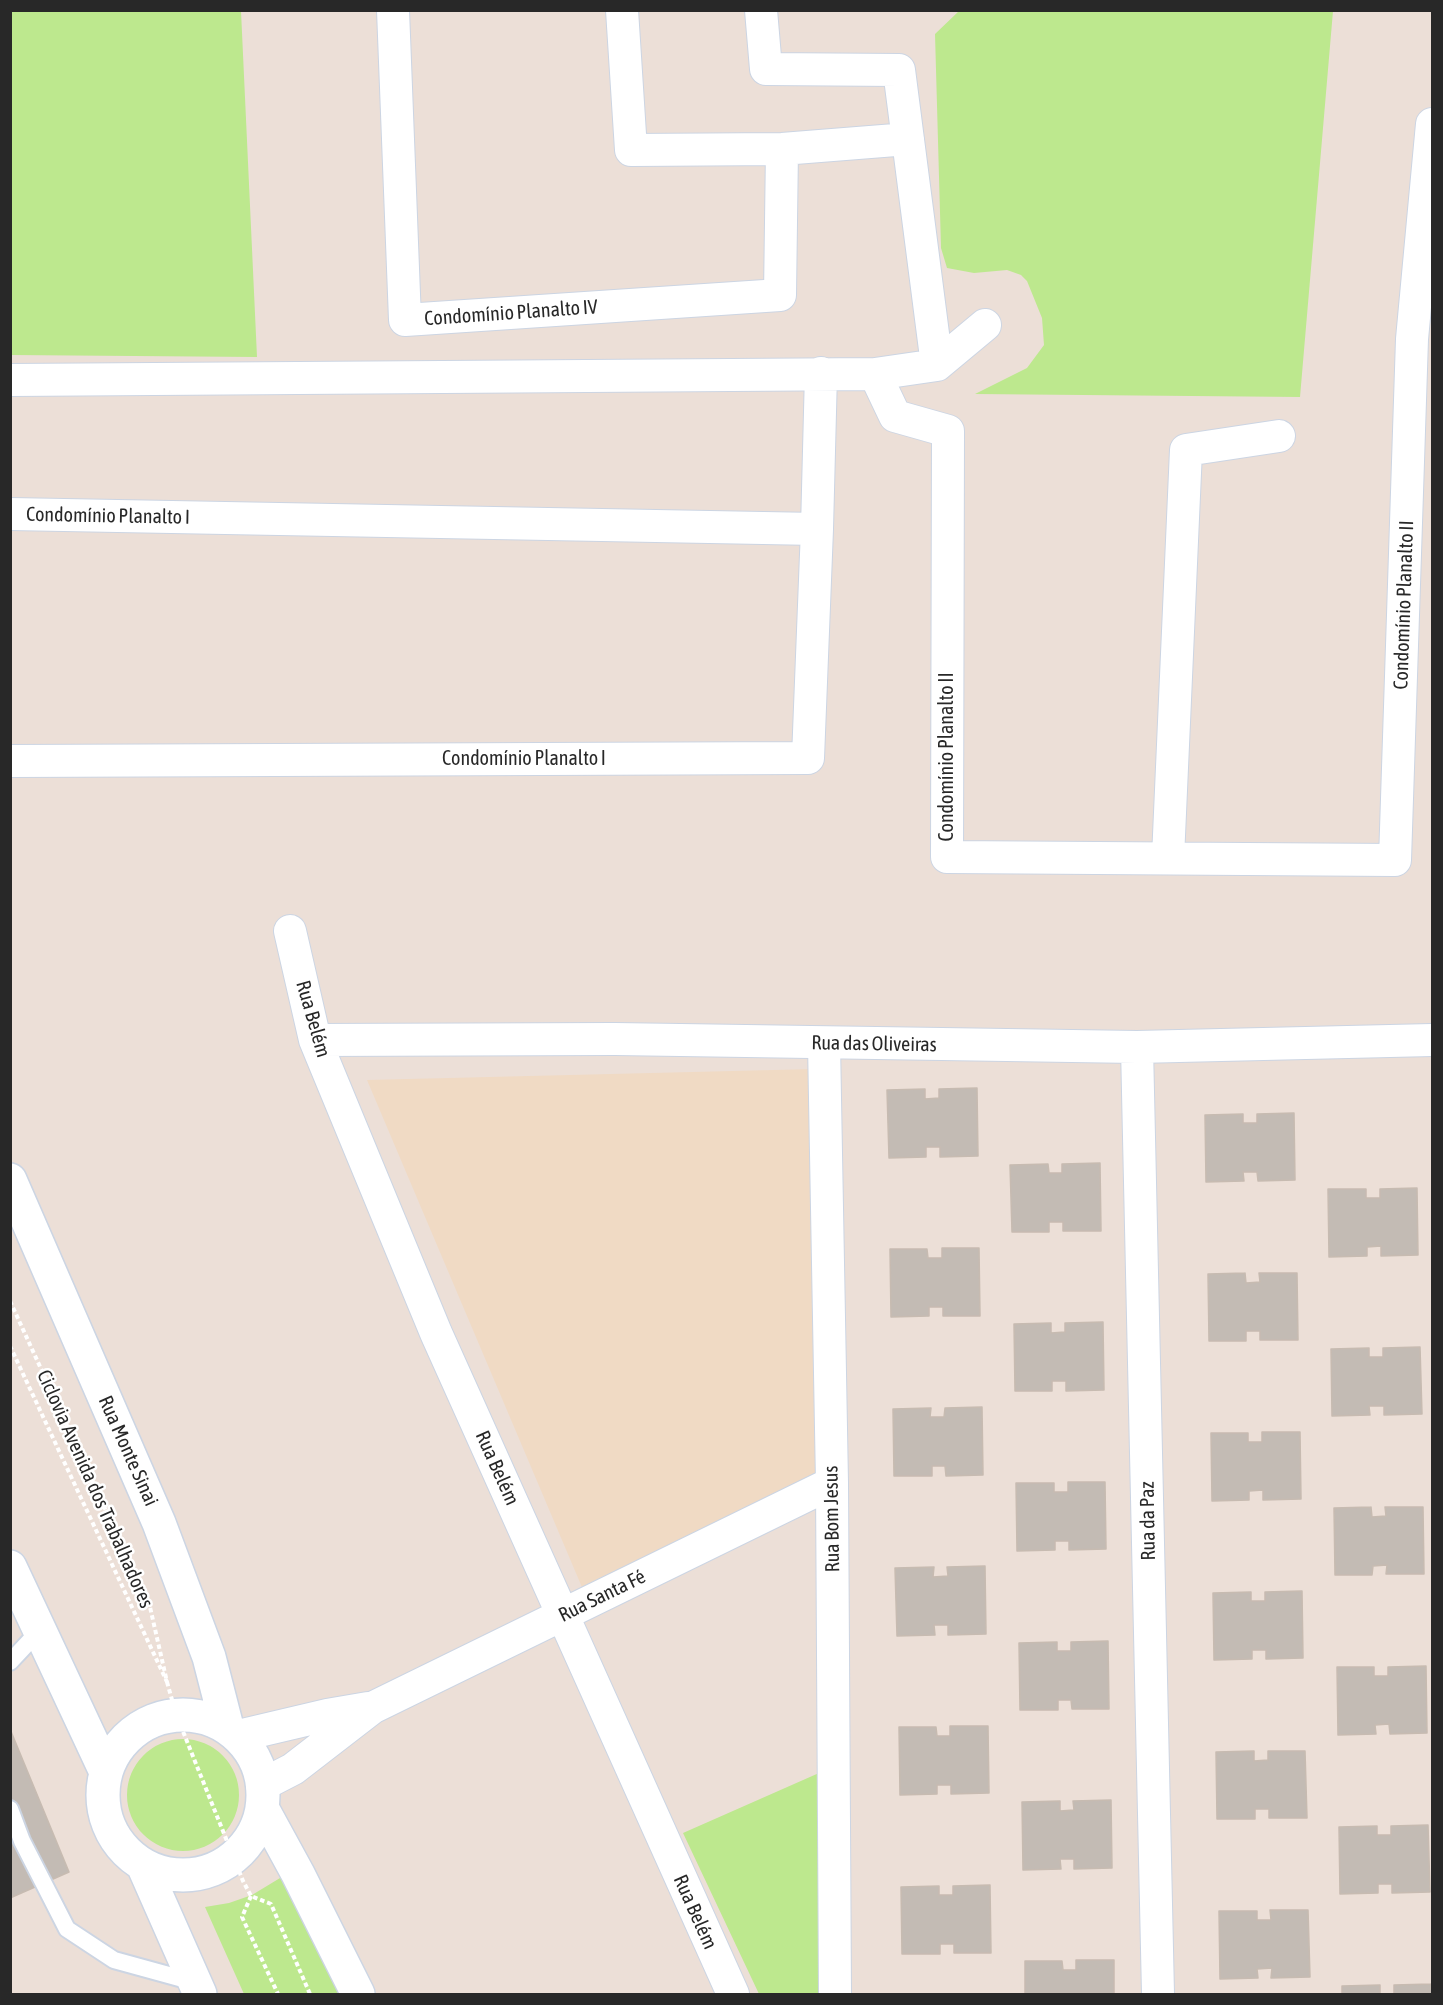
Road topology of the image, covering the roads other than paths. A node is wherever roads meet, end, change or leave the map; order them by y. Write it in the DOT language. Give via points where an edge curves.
graph roads {
  1 [pos="393,10"];
  2 [pos="622,10"];
  3 [pos="762,10"];
  4 [pos="1432,124"];
  5 [pos="908,139"];
  6 [pos="782,149"];
  7 [pos="985,325"];
  8 [pos="938,365"];
  9 [pos="820,373"];
  10 [pos="875,374"];
  11 [pos="10,380"];
  12 [pos="1279,436"];
  13 [pos="10,514"];
  14 [pos="817,529"];
  15 [pos="10,761"];
  16 [pos="1168,858"];
  17 [pos="290,931"];
  18 [pos="315,1040"];
  19 [pos="1432,1040"];
  20 [pos="824,1043"];
  21 [pos="1137,1047"];
  22 [pos="10,1180"];
  23 [pos="832,1484"];
  24 [pos="10,1567"];
  25 [pos="563,1615"];
  26 [pos="39,1631"];
  27 [pos="10,1662"];
  28 [pos="372,1708"];
  29 [pos="233,1732"];
  30 [pos="105,1772"];
  31 [pos="262,1796"];
  32 [pos="10,1809"];
  33 [pos="143,1865"];
  34 [pos="197,1988"];
  35 [pos="358,1995"];
  36 [pos="733,1995"];
  37 [pos="834,1995"];
  38 [pos="1158,1995"];
  1 -- 6 [label="street, Condomínio Planalto IV" via="405,320 780,295"];
  2 -- 6 [label="street" via="631,150"];
  3 -- 5 [label="street" via="766,69 899,70"];
  4 -- 16 [label="street, Condomínio Planalto II" via="1412,339 1395,860"];
  5 -- 6 [label="street"];
  5 -- 8 [label="street"];
  7 -- 8 [label="street"];
  8 -- 10 [label="street"];
  9 -- 10 [label="street"];
  9 -- 11 [label="street"];
  9 -- 14 [label="street, Condomínio Planalto I"];
  10 -- 16 [label="street, Condomínio Planalto II" via="895,416 948,431 947,857"];
  12 -- 16 [label="street" via="1186,450"];
  13 -- 14 [label="street, Condomínio Planalto I"];
  14 -- 15 [label="street, Condomínio Planalto I" via="808,758"];
  17 -- 18 [label="street, Rua Belém"];
  18 -- 20 [label="street, Rua das Oliveiras"];
  18 -- 25 [label="street, Rua Belém" via="436,1333"];
  19 -- 21 [label="street, Rua das Oliveiras"];
  20 -- 21 [label="street, Rua das Oliveiras"];
  20 -- 23 [label="street, Rua Bom Jesus"];
  21 -- 38 [label="street, Rua da Paz"];
  22 -- 29 [label="main road, Rua Monte Sinai" via="159,1523"];
  23 -- 25 [label="street, Rua Santa Fé"];
  23 -- 37 [label="street, Rua Bom Jesus"];
  24 -- 26 [label="main road"];
  25 -- 28 [label="street, Rua Santa Fé"];
  25 -- 36 [label="street, Rua Belém"];
  26 -- 27 [label="lane"];
  26 -- 30 [label="main road"];
  28 -- 29 [label="street, Rua Santa Fé"];
  28 -- 31 [label="street, Rua Santa Fé"];
  29 -- 30 [label="main road" via="202,1717 176,1714 153,1720 132,1732 116,1750"];
  29 -- 31 [label="main road" via="255,1758"];
  30 -- 33 [label="main road" via="102,1793 113,1835"];
  31 -- 33 [label="main road" via="252,1834 235,1857 219,1867 180,1876"];
  31 -- 35 [label="main road"];
  32 -- 34 [label="lane" via="67,1929 114,1960"];
  33 -- 34 [label="main road"];
}
